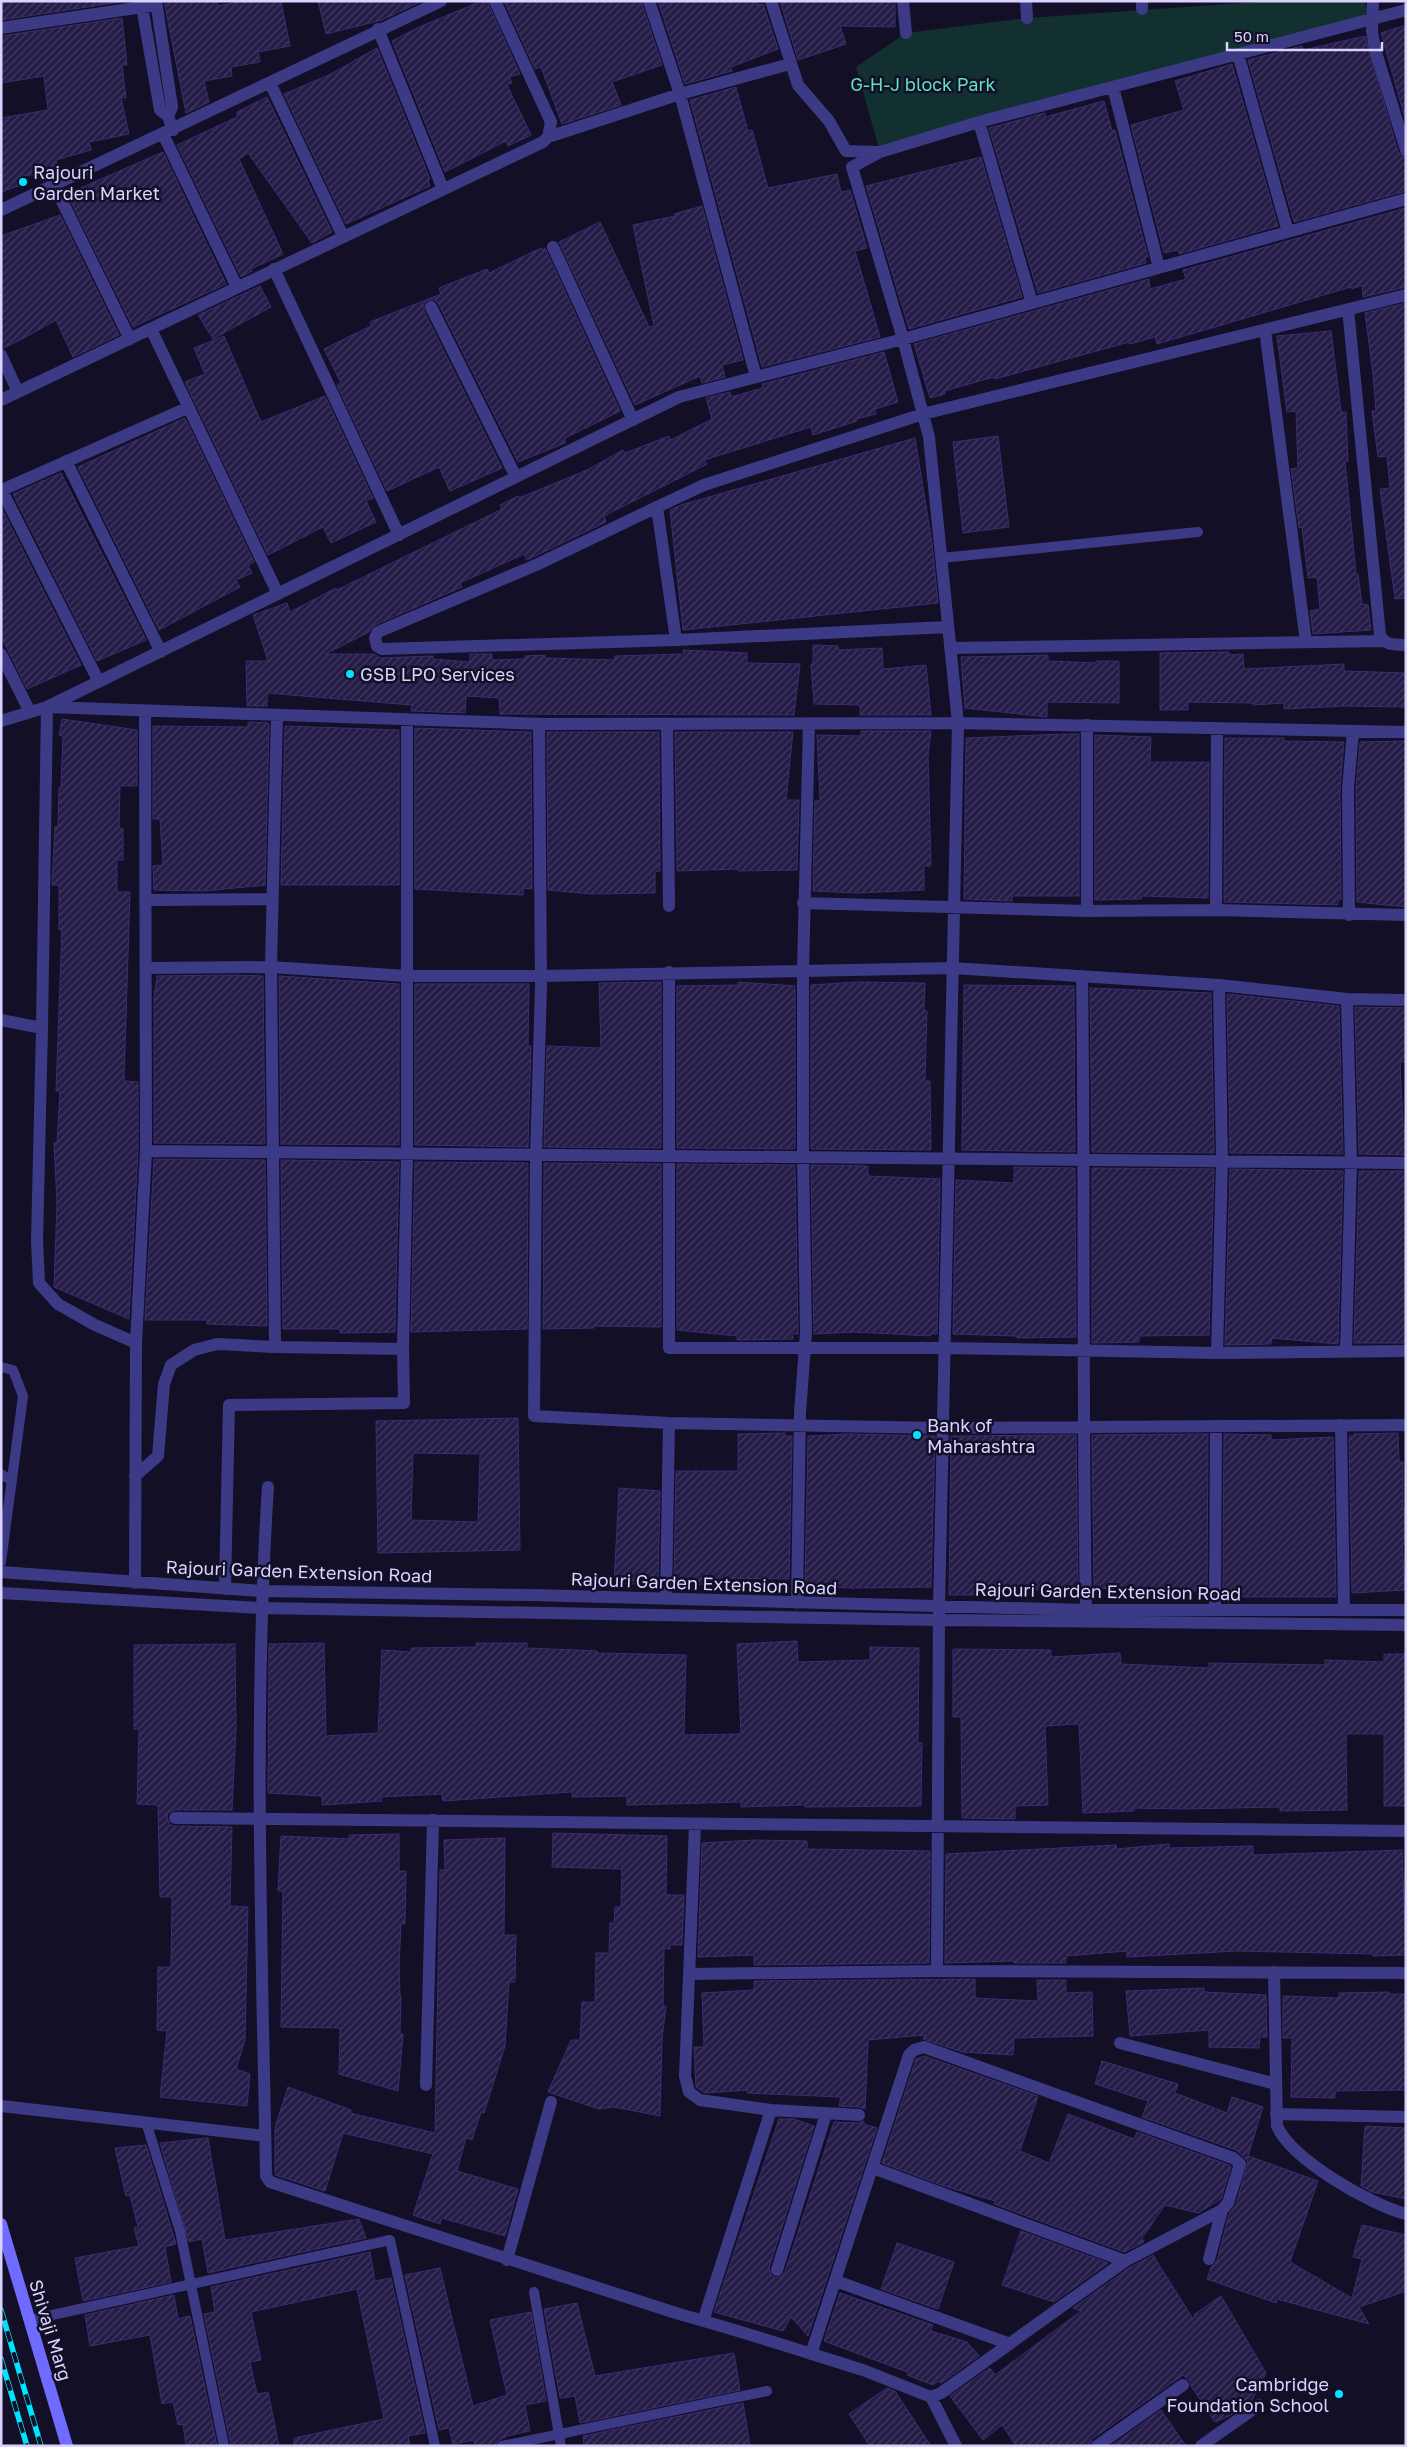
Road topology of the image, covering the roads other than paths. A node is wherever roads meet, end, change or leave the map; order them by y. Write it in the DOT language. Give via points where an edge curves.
graph roads {
  1 [pos="441,1"];
  2 [pos="495,1"];
  3 [pos="649,1"];
  4 [pos="770,1"];
  5 [pos="903,1"];
  6 [pos="1026,1"];
  7 [pos="1373,1"];
  8 [pos="156,3"];
  9 [pos="142,4"];
  10 [pos="1406,10"];
  11 [pos="1028,18"];
  12 [pos="1372,19"];
  13 [pos="1,28"];
  14 [pos="378,29"];
  15 [pos="906,33"];
  16 [pos="1238,54"];
  17 [pos="790,64"];
  18 [pos="270,82"];
  19 [pos="1113,87"];
  20 [pos="680,94"];
  21 [pos="168,116"];
  22 [pos="979,122"];
  23 [pos="168,132"];
  24 [pos="548,137"];
  25 [pos="1406,150"];
  26 [pos="880,152"];
  27 [pos="54,185"];
  28 [pos="443,189"];
  29 [pos="1406,199"];
  30 [pos="1,210"];
  31 [pos="1288,232"];
  32 [pos="343,236"];
  33 [pos="553,247"];
  34 [pos="1159,268"];
  35 [pos="274,269"];
  36 [pos="237,287"];
  37 [pos="1406,295"];
  38 [pos="1032,303"];
  39 [pos="431,307"];
  40 [pos="1348,310"];
  41 [pos="151,329"];
  42 [pos="1265,330"];
  43 [pos="130,338"];
  44 [pos="903,339"];
  45 [pos="1,355"];
  46 [pos="756,377"];
  47 [pos="18,392"];
  48 [pos="1,400"];
  49 [pos="187,408"];
  50 [pos="923,414"];
  51 [pos="633,420"];
  52 [pos="66,461"];
  53 [pos="516,477"];
  54 [pos="2,489"];
  55 [pos="657,508"];
  56 [pos="1198,532"];
  57 [pos="398,535"];
  58 [pos="941,558"];
  59 [pos="278,594"];
  60 [pos="948,626"];
  61 [pos="676,640"];
  62 [pos="1383,641"];
  63 [pos="1306,642"];
  64 [pos="1406,645"];
  65 [pos="950,648"];
  66 [pos="161,652"];
  67 [pos="1,654"];
  68 [pos="99,682"];
  69 [pos="48,707"];
  70 [pos="145,711"];
  71 [pos="30,712"];
  72 [pos="277,715"];
  73 [pos="407,720"];
  74 [pos="1,721"];
  75 [pos="958,723"];
  76 [pos="539,724"];
  77 [pos="667,724"];
  78 [pos="809,724"];
  79 [pos="1087,726"];
  80 [pos="1217,728"];
  81 [pos="1353,731"];
  82 [pos="1406,732"];
  83 [pos="272,898"];
  84 [pos="146,900"];
  85 [pos="803,903"];
  86 [pos="668,906"];
  87 [pos="954,907"];
  88 [pos="1216,910"];
  89 [pos="1087,911"];
  90 [pos="1406,914"];
  91 [pos="1349,915"];
  92 [pos="271,967"];
  93 [pos="146,968"];
  94 [pos="952,968"];
  95 [pos="803,970"];
  96 [pos="669,972"];
  97 [pos="406,976"];
  98 [pos="541,976"];
  99 [pos="1082,976"];
  100 [pos="1219,985"];
  101 [pos="1346,999"];
  102 [pos="1406,1000"];
  103 [pos="1,1020"];
  104 [pos="42,1028"];
  105 [pos="146,1151"];
  106 [pos="274,1152"];
  107 [pos="406,1153"];
  108 [pos="536,1155"];
  109 [pos="669,1156"];
  110 [pos="803,1157"];
  111 [pos="948,1159"];
  112 [pos="1084,1160"];
  113 [pos="1222,1162"];
  114 [pos="1351,1163"];
  115 [pos="1406,1163"];
  116 [pos="136,1343"];
  117 [pos="275,1347"];
  118 [pos="805,1347"];
  119 [pos="944,1348"];
  120 [pos="403,1349"];
  121 [pos="1346,1350"];
  122 [pos="1406,1351"];
  123 [pos="1083,1352"];
  124 [pos="1217,1353"];
  125 [pos="1,1367"];
  126 [pos="669,1423"];
  127 [pos="1341,1425"];
  128 [pos="1406,1425"];
  129 [pos="800,1426"];
  130 [pos="1216,1427"];
  131 [pos="942,1428"];
  132 [pos="1082,1429"];
  133 [pos="1,1474"];
  134 [pos="135,1476"];
  135 [pos="12,1481"];
  136 [pos="268,1488"];
  137 [pos="1,1562"];
  138 [pos="1,1572"];
  139 [pos="135,1583"];
  140 [pos="225,1589"];
  141 [pos="261,1591"];
  142 [pos="1,1593"];
  143 [pos="666,1600"];
  144 [pos="797,1603"];
  145 [pos="938,1607"];
  146 [pos="262,1608"];
  147 [pos="1344,1609"];
  148 [pos="1086,1610"];
  149 [pos="1215,1610"];
  150 [pos="1406,1610"];
  151 [pos="938,1620"];
  152 [pos="1406,1624"];
  153 [pos="261,1817"];
  154 [pos="175,1818"];
  155 [pos="433,1820"];
  156 [pos="695,1825"];
  157 [pos="939,1827"];
  158 [pos="1406,1831"];
  159 [pos="937,1971"];
  160 [pos="1274,1972"];
  161 [pos="1406,1973"];
  162 [pos="690,1974"];
  163 [pos="1120,2044"];
  164 [pos="1276,2084"];
  165 [pos="426,2085"];
  166 [pos="551,2102"];
  167 [pos="1,2106"];
  168 [pos="771,2110"];
  169 [pos="826,2114"];
  170 [pos="1276,2114"];
  171 [pos="859,2116"];
  172 [pos="1406,2117"];
  173 [pos="146,2122"];
  174 [pos="265,2136"];
  175 [pos="873,2168"];
  176 [pos="1222,2210"];
  177 [pos="1406,2214"];
  178 [pos="1,2224"];
  179 [pos="1209,2259"];
  180 [pos="507,2260"];
  181 [pos="1126,2261"];
  182 [pos="778,2270"];
  183 [pos="836,2280"];
  184 [pos="191,2284"];
  185 [pos="534,2292"];
  186 [pos="30,2320"];
  187 [pos="703,2321"];
  188 [pos="1010,2344"];
  189 [pos="811,2354"];
  190 [pos="1183,2385"];
  191 [pos="767,2391"];
  192 [pos="931,2397"];
  193 [pos="1259,2405"];
  194 [pos="558,2433"];
  195 [pos="67,2446"];
  196 [pos="224,2446"];
  197 [pos="435,2446"];
  198 [pos="502,2446"];
  199 [pos="561,2446"];
  200 [pos="956,2446"];
  201 [pos="1097,2446"];
  202 [pos="1201,2446"];
  1 -- 14 [label="street"];
  2 -- 24 [label="street" via="551,122"];
  3 -- 20 [label="street"];
  4 -- 17 [label="street"];
  5 -- 15 [label="street"];
  6 -- 11 [label="street"];
  7 -- 12 [label="street"];
  8 -- 9 [label="street"];
  8 -- 21 [label="street" via="172,107"];
  9 -- 13 [label="street"];
  9 -- 21 [label="street" via="160,110"];
  10 -- 12 [label="street"];
  12 -- 16 [label="street"];
  12 -- 25 [label="street" via="1375,49"];
  14 -- 18 [label="street"];
  14 -- 28 [label="street"];
  16 -- 19 [label="street"];
  16 -- 31 [label="street"];
  17 -- 20 [label="street"];
  17 -- 26 [label="street" via="798,85 829,121 846,151"];
  18 -- 23 [label="street"];
  18 -- 32 [label="street"];
  19 -- 22 [label="street"];
  19 -- 34 [label="street"];
  20 -- 24 [label="street"];
  20 -- 46 [label="street"];
  21 -- 23 [label="street"];
  22 -- 26 [label="street"];
  22 -- 38 [label="street"];
  23 -- 27 [label="street"];
  23 -- 36 [label="street"];
  24 -- 28 [label="street"];
  26 -- 44 [label="street" via="852,167"];
  27 -- 30 [label="street"];
  27 -- 43 [label="street"];
  28 -- 32 [label="street"];
  29 -- 31 [label="street"];
  31 -- 34 [label="street"];
  32 -- 35 [label="street"];
  33 -- 51 [label="street"];
  34 -- 38 [label="street"];
  35 -- 36 [label="street"];
  35 -- 57 [label="street"];
  36 -- 41 [label="street"];
  37 -- 40 [label="street"];
  38 -- 44 [label="street"];
  39 -- 53 [label="street"];
  40 -- 42 [label="street"];
  40 -- 62 [label="street"];
  41 -- 43 [label="street"];
  41 -- 49 [label="street"];
  42 -- 50 [label="street"];
  42 -- 63 [label="street"];
  43 -- 47 [label="street"];
  44 -- 46 [label="street"];
  44 -- 50 [label="street"];
  45 -- 47 [label="street"];
  46 -- 51 [label="street" via="679,397"];
  47 -- 48 [label="street"];
  49 -- 52 [label="street"];
  49 -- 59 [label="street"];
  50 -- 55 [label="street" via="704,485"];
  50 -- 58 [label="street" via="929,437"];
  51 -- 53 [label="street"];
  52 -- 54 [label="street"];
  52 -- 66 [label="street"];
  53 -- 57 [label="street"];
  54 -- 68 [label="street"];
  55 -- 61 [label="street"];
  55 -- 61 [label="street" via="536,565 378,632 375,638 377,646 382,649"];
  56 -- 58 [label="lane"];
  57 -- 59 [label="street"];
  58 -- 60 [label="street"];
  59 -- 66 [label="street"];
  60 -- 61 [label="street"];
  60 -- 65 [label="street"];
  62 -- 63 [label="street"];
  62 -- 64 [label="street"];
  63 -- 65 [label="street"];
  65 -- 75 [label="street"];
  66 -- 68 [label="street"];
  67 -- 71 [label="street"];
  68 -- 69 [label="street"];
  69 -- 70 [label="street"];
  69 -- 71 [label="street"];
  69 -- 104 [label="street"];
  70 -- 72 [label="street"];
  70 -- 84 [label="street"];
  71 -- 74 [label="street"];
  72 -- 73 [label="street"];
  72 -- 83 [label="street"];
  73 -- 76 [label="street"];
  73 -- 97 [label="street"];
  75 -- 78 [label="street"];
  75 -- 79 [label="street"];
  75 -- 87 [label="street"];
  76 -- 77 [label="street"];
  76 -- 98 [label="street"];
  77 -- 78 [label="street"];
  77 -- 86 [label="street"];
  78 -- 85 [label="street"];
  79 -- 80 [label="street"];
  79 -- 89 [label="street"];
  80 -- 81 [label="street"];
  80 -- 88 [label="street"];
  81 -- 82 [label="street"];
  81 -- 91 [label="street" via="1348,789"];
  83 -- 84 [label="street"];
  83 -- 92 [label="street"];
  84 -- 93 [label="street"];
  85 -- 87 [label="street"];
  85 -- 95 [label="street"];
  87 -- 89 [label="street"];
  87 -- 94 [label="street"];
  88 -- 89 [label="street"];
  88 -- 91 [label="street"];
  90 -- 91 [label="street"];
  92 -- 93 [label="street"];
  92 -- 97 [label="street"];
  92 -- 106 [label="street"];
  93 -- 105 [label="street"];
  94 -- 95 [label="street"];
  94 -- 99 [label="street"];
  94 -- 111 [label="street"];
  95 -- 96 [label="street"];
  95 -- 110 [label="street"];
  96 -- 98 [label="street"];
  96 -- 109 [label="street"];
  97 -- 98 [label="street"];
  97 -- 107 [label="street"];
  98 -- 108 [label="street"];
  99 -- 100 [label="street"];
  99 -- 112 [label="street"];
  100 -- 101 [label="street"];
  100 -- 113 [label="street"];
  101 -- 102 [label="street"];
  101 -- 114 [label="street"];
  103 -- 104 [label="street"];
  104 -- 116 [label="street" via="39,1283 58,1304"];
  105 -- 106 [label="street"];
  105 -- 116 [label="street"];
  106 -- 107 [label="street"];
  106 -- 117 [label="street"];
  107 -- 108 [label="street"];
  107 -- 120 [label="street"];
  108 -- 109 [label="street"];
  108 -- 126 [label="street" via="534,1416"];
  109 -- 110 [label="street"];
  109 -- 118 [label="street" via="669,1348"];
  110 -- 111 [label="street"];
  110 -- 118 [label="street"];
  111 -- 112 [label="street"];
  111 -- 119 [label="street"];
  112 -- 113 [label="street"];
  112 -- 123 [label="street"];
  113 -- 114 [label="street"];
  113 -- 124 [label="street"];
  114 -- 115 [label="street"];
  114 -- 121 [label="street"];
  116 -- 134 [label="street"];
  117 -- 120 [label="street"];
  117 -- 134 [label="street" via="216,1344 194,1350 171,1365 164,1384 158,1456"];
  118 -- 119 [label="street"];
  118 -- 129 [label="street"];
  119 -- 123 [label="street"];
  119 -- 131 [label="street"];
  120 -- 140 [label="street" via="404,1403 229,1405"];
  121 -- 122 [label="street"];
  121 -- 124 [label="street"];
  123 -- 124 [label="street"];
  123 -- 132 [label="street"];
  125 -- 135 [label="lane" via="13,1370 23,1396"];
  126 -- 129 [label="street"];
  126 -- 143 [label="street"];
  127 -- 128 [label="street"];
  127 -- 130 [label="street"];
  127 -- 147 [label="street"];
  129 -- 131 [label="street"];
  129 -- 144 [label="street"];
  130 -- 132 [label="street"];
  130 -- 149 [label="street"];
  131 -- 132 [label="street"];
  131 -- 145 [label="street"];
  132 -- 148 [label="street"];
  133 -- 135 [label="lane"];
  134 -- 139 [label="street"];
  135 -- 137 [label="lane"];
  136 -- 141 [label="street"];
  138 -- 139 [label="street, Rajouri Garden Extension Road"];
  139 -- 140 [label="street, Rajouri Garden Extension Road"];
  140 -- 141 [label="street, Rajouri Garden Extension Road"];
  141 -- 143 [label="street, Rajouri Garden Extension Road"];
  141 -- 146 [label="street"];
  142 -- 146 [label="street, Rajouri Garden Extension Road"];
  143 -- 144 [label="street, Rajouri Garden Extension Road"];
  144 -- 145 [label="street, Rajouri Garden Extension Road"];
  145 -- 148 [label="street, Rajouri Garden Extension Road"];
  145 -- 151 [label="street"];
  146 -- 151 [label="street, Rajouri Garden Extension Road"];
  146 -- 153 [label="street"];
  147 -- 149 [label="street, Rajouri Garden Extension Road"];
  147 -- 150 [label="street, Rajouri Garden Extension Road"];
  148 -- 149 [label="street, Rajouri Garden Extension Road"];
  151 -- 152 [label="street, Rajouri Garden Extension Road"];
  151 -- 157 [label="street"];
  153 -- 154 [label="street"];
  153 -- 155 [label="street"];
  153 -- 174 [label="street"];
  155 -- 156 [label="street"];
  155 -- 165 [label="street"];
  156 -- 157 [label="street"];
  156 -- 162 [label="street"];
  157 -- 158 [label="street"];
  157 -- 159 [label="street"];
  159 -- 160 [label="street"];
  159 -- 162 [label="street"];
  160 -- 161 [label="street"];
  160 -- 164 [label="street"];
  162 -- 168 [label="street" via="685,2076 689,2092 700,2100"];
  163 -- 164 [label="street"];
  164 -- 170 [label="street"];
  166 -- 180 [label="street"];
  167 -- 173 [label="street"];
  168 -- 169 [label="street"];
  168 -- 187 [label="street"];
  169 -- 171 [label="street"];
  169 -- 182 [label="street"];
  170 -- 172 [label="street"];
  170 -- 177 [label="street" via="1280,2135 1302,2155 1371,2202"];
  173 -- 174 [label="street"];
  173 -- 184 [label="lane" via="180,2232"];
  174 -- 180 [label="street" via="266,2176 270,2182"];
  175 -- 176 [label="street" via="909,2055 921,2047 1233,2158 1240,2167 1228,2203"];
  175 -- 181 [label="street"];
  175 -- 183 [label="street"];
  176 -- 179 [label="street"];
  176 -- 181 [label="street"];
  178 -- 186 [label="main road, Shivaji Marg"];
  180 -- 187 [label="street"];
  181 -- 188 [label="street"];
  183 -- 188 [label="street"];
  183 -- 189 [label="street"];
  184 -- 186 [label="lane"];
  184 -- 196 [label="lane"];
  184 -- 197 [label="lane" via="390,2240"];
  185 -- 194 [label="lane"];
  186 -- 195 [label="main road, Shivaji Marg"];
  187 -- 189 [label="street"];
  188 -- 192 [label="street"];
  189 -- 192 [label="street" via="874,2373"];
  190 -- 201 [label="street"];
  191 -- 194 [label="lane"];
  192 -- 200 [label="street"];
  193 -- 202 [label="street"];
  194 -- 198 [label="lane"];
  194 -- 199 [label="lane"];
}
